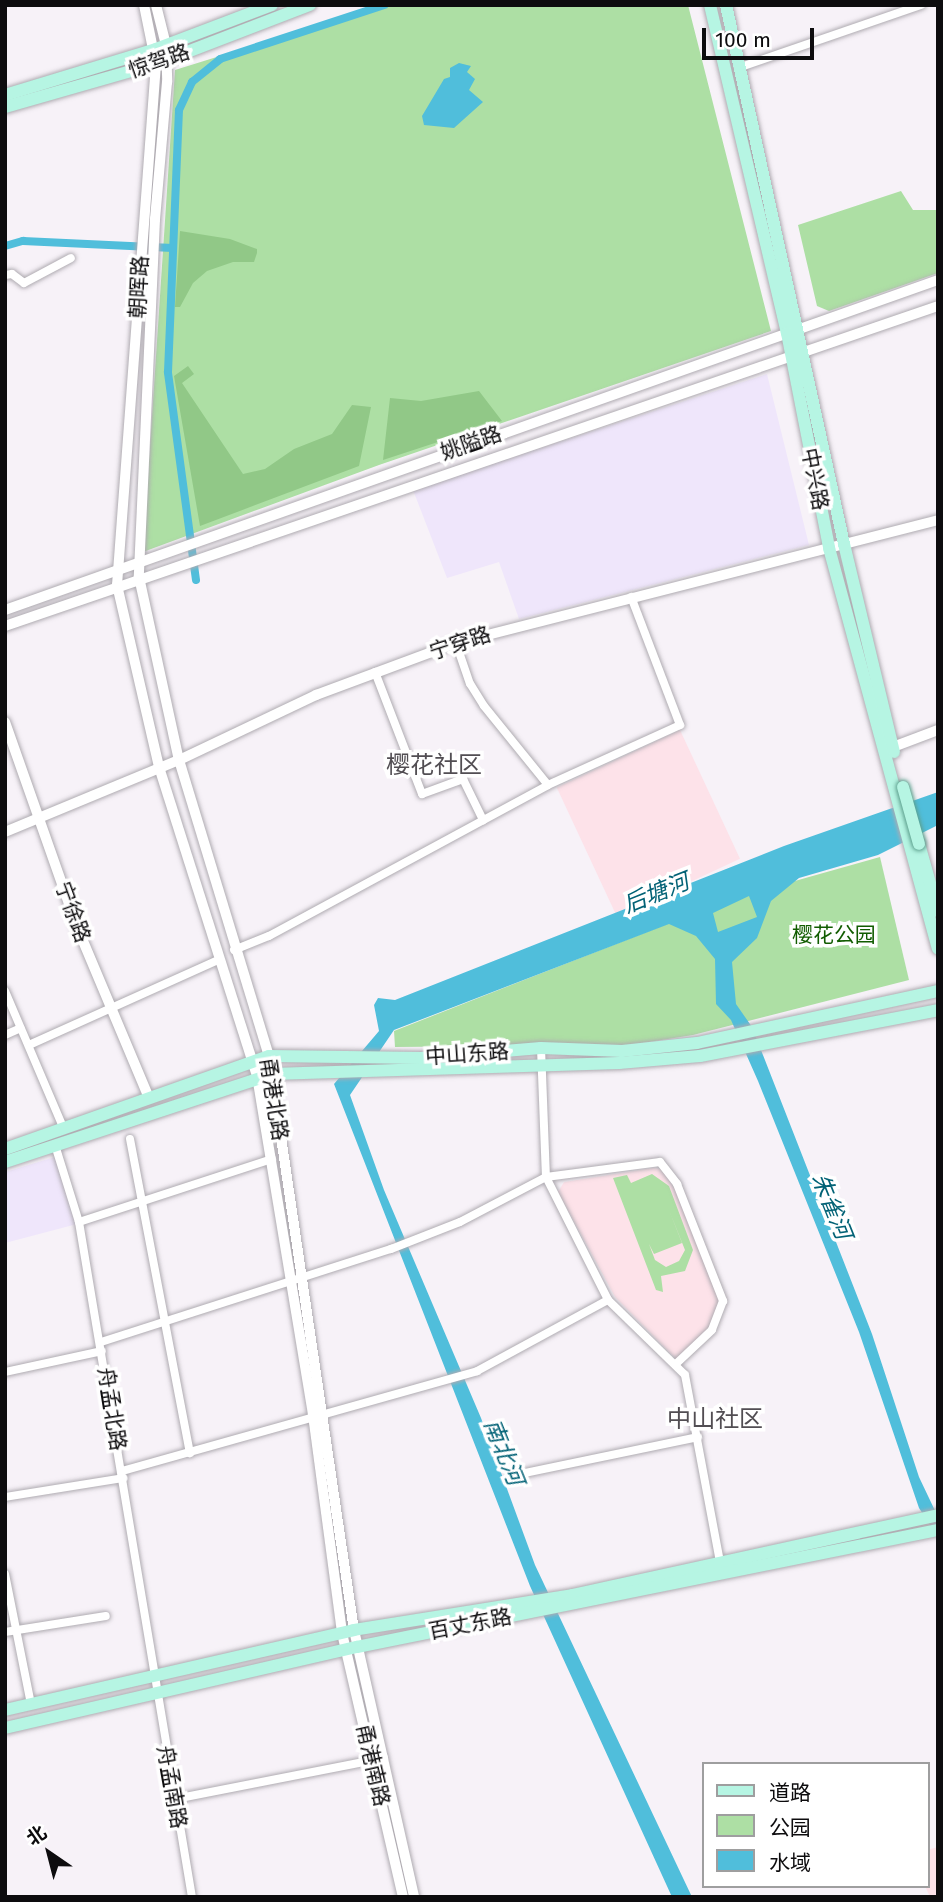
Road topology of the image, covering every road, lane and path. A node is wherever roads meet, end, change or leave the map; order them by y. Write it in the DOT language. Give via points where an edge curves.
graph roads {
  1 [pos="144,5"];
  2 [pos="156,5"];
  3 [pos="272,5"];
  4 [pos="310,5"];
  5 [pos="710,5"];
  6 [pos="726,5"];
  7 [pos="920,5"];
  8 [pos="161,47"];
  9 [pos="161,62"];
  10 [pos="738,68"];
  11 [pos="5,95"];
  12 [pos="5,107"];
  13 [pos="71,258"];
  14 [pos="5,275"];
  15 [pos="938,281"];
  16 [pos="938,306"];
  17 [pos="792,331"];
  18 [pos="797,354"];
  19 [pos="938,520"];
  20 [pos="844,544"];
  21 [pos="829,548"];
  22 [pos="138,563"];
  23 [pos="117,570"];
  24 [pos="139,577"];
  25 [pos="117,585"];
  26 [pos="631,597"];
  27 [pos="5,610"];
  28 [pos="5,626"];
  29 [pos="456,643"];
  30 [pos="375,672"];
  31 [pos="5,722"];
  32 [pos="938,730"];
  33 [pos="893,747"];
  34 [pos="179,760"];
  35 [pos="159,767"];
  36 [pos="548,785"];
  37 [pos="899,786"];
  38 [pos="39,817"];
  39 [pos="483,820"];
  40 [pos="5,832"];
  41 [pos="915,845"];
  42 [pos="938,911"];
  43 [pos="938,948"];
  44 [pos="234,950"];
  45 [pos="218,960"];
  46 [pos="5,991"];
  47 [pos="938,991"];
  48 [pos="111,1008"];
  49 [pos="938,1010"];
  50 [pos="22,1028"];
  51 [pos="5,1035"];
  52 [pos="29,1045"];
  53 [pos="541,1048"];
  54 [pos="269,1056"];
  55 [pos="251,1061"];
  56 [pos="542,1062"];
  57 [pos="272,1074"];
  58 [pos="257,1076"];
  59 [pos="149,1098"];
  60 [pos="64,1129"];
  61 [pos="130,1139"];
  62 [pos="55,1145"];
  63 [pos="5,1149"];
  64 [pos="272,1159"];
  65 [pos="5,1162"];
  66 [pos="546,1177"];
  67 [pos="141,1200"];
  68 [pos="79,1222"];
  69 [pos="296,1280"];
  70 [pos="608,1300"];
  71 [pos="165,1322"];
  72 [pos="102,1347"];
  73 [pos="677,1363"];
  74 [pos="5,1372"];
  75 [pos="318,1413"];
  76 [pos="698,1437"];
  77 [pos="190,1453"];
  78 [pos="122,1475"];
  79 [pos="510,1476"];
  80 [pos="5,1497"];
  81 [pos="938,1515"];
  82 [pos="938,1530"];
  83 [pos="720,1562"];
  84 [pos="5,1574"];
  85 [pos="568,1600"];
  86 [pos="106,1616"];
  87 [pos="16,1630"];
  88 [pos="348,1632"];
  89 [pos="5,1633"];
  90 [pos="352,1648"];
  91 [pos="152,1677"];
  92 [pos="155,1694"];
  93 [pos="31,1704"];
  94 [pos="5,1710"];
  95 [pos="5,1728"];
  96 [pos="384,1758"];
  97 [pos="372,1760"];
  98 [pos="175,1799"];
  99 [pos="192,1897"];
  100 [pos="403,1897"];
  101 [pos="414,1897"];
  1 -- 8 [label="main road, 朝晖路"];
  2 -- 8 [label="main road, 朝晖路"];
  3 -- 8 [label="main road, 惊驾路"];
  4 -- 9 [label="main road, 惊驾路"];
  5 -- 17 [label="main road, 中兴路"];
  6 -- 10 [label="main road, 中兴路"];
  7 -- 10 [label="street"];
  8 -- 9 [label="main road, 朝晖路"];
  8 -- 11 [label="main road, 惊驾路"];
  9 -- 12 [label="main road, 惊驾路"];
  9 -- 22 [label="main road, 朝晖路"];
  9 -- 23 [label="main road, 朝晖路" via="142,239 136,372"];
  10 -- 17 [label="main road, 中兴路"];
  13 -- 14 [label="street" via="24,283 12,274"];
  15 -- 17 [label="main road, 姚隘路"];
  16 -- 18 [label="main road, 姚隘路"];
  17 -- 18 [label="main road, 中兴路"];
  17 -- 22 [label="main road, 姚隘路"];
  18 -- 20 [label="main road, 中兴路"];
  18 -- 21 [label="main road, 中兴路"];
  18 -- 24 [label="main road, 姚隘路"];
  19 -- 20 [label="street, 宁穿路"];
  20 -- 21 [label="street, 宁穿路"];
  20 -- 33 [label="main road, 中兴路"];
  21 -- 26 [label="street, 宁穿路"];
  21 -- 37 [label="main road, 中兴路"];
  22 -- 23 [label="main road, 姚隘路"];
  22 -- 24 [label="main road, 甬港北路"];
  23 -- 25 [label="main road, 甬港北路"];
  23 -- 27 [label="main road, 姚隘路"];
  24 -- 25 [label="main road, 姚隘路"];
  24 -- 34 [label="main road, 甬港北路"];
  25 -- 28 [label="main road, 姚隘路"];
  25 -- 35 [label="main road, 甬港北路"];
  26 -- 29 [label="street, 宁穿路"];
  26 -- 36 [label="street" via="680,724"];
  29 -- 30 [label="street, 宁穿路"];
  29 -- 36 [label="street" via="470,684 484,706"];
  30 -- 34 [label="street, 宁穿路"];
  30 -- 39 [label="street" via="422,794 463,779"];
  31 -- 38 [label="street, 宁徐路"];
  32 -- 33 [label="street"];
  33 -- 37 [label="main road, 中兴路"];
  34 -- 35 [label="street, 宁穿路"];
  34 -- 44 [label="main road, 甬港北路"];
  35 -- 38 [label="street, 宁穿路"];
  35 -- 45 [label="main road, 甬港北路"];
  36 -- 39 [label="street"];
  37 -- 41 [label="main road, 中兴路, bridge"];
  38 -- 40 [label="street, 宁穿路"];
  38 -- 48 [label="street, 宁徐路"];
  39 -- 44 [label="street" via="269,936"];
  41 -- 42 [label="main road, 中兴路"];
  41 -- 43 [label="main road, 中兴路"];
  44 -- 54 [label="main road, 甬港北路"];
  45 -- 48 [label="street"];
  45 -- 55 [label="main road, 甬港北路"];
  46 -- 50 [label="street"];
  47 -- 53 [label="main road, 中山东路" via="734,1035 622,1051"];
  48 -- 52 [label="street"];
  48 -- 59 [label="street, 宁徐路"];
  49 -- 56 [label="main road, 中山东路" via="735,1049 619,1063"];
  50 -- 51 [label="street"];
  50 -- 52 [label="street"];
  52 -- 60 [label="street"];
  53 -- 54 [label="main road, 中山东路" via="386,1058"];
  53 -- 56 [label="street"];
  54 -- 55 [label="main road, 中山东路"];
  54 -- 57 [label="main road, 甬港北路"];
  55 -- 58 [label="main road, 甬港北路"];
  55 -- 59 [label="main road, 中山东路"];
  56 -- 57 [label="main road, 中山东路"];
  56 -- 66 [label="street"];
  57 -- 58 [label="main road, 中山东路"];
  57 -- 69 [label="main road, 甬港北路"];
  58 -- 62 [label="main road, 中山东路"];
  58 -- 64 [label="main road, 甬港北路"];
  59 -- 60 [label="main road, 中山东路"];
  60 -- 63 [label="main road, 中山东路"];
  61 -- 67 [label="street"];
  62 -- 65 [label="main road, 中山东路"];
  62 -- 68 [label="street, 舟孟北路"];
  64 -- 67 [label="street"];
  64 -- 69 [label="main road, 甬港北路"];
  66 -- 69 [label="street" via="460,1223"];
  66 -- 70 [label="street"];
  66 -- 73 [label="street" via="660,1162 677,1184 723,1301 712,1329"];
  67 -- 68 [label="street"];
  67 -- 71 [label="street"];
  68 -- 72 [label="street, 舟孟北路"];
  69 -- 71 [label="street"];
  69 -- 75 [label="main road, 甬港北路"];
  70 -- 73 [label="street"];
  70 -- 75 [label="street" via="464,1374"];
  71 -- 72 [label="street"];
  71 -- 77 [label="street"];
  72 -- 74 [label="street"];
  72 -- 78 [label="street, 舟孟北路"];
  73 -- 76 [label="street" via="685,1375"];
  75 -- 77 [label="street"];
  75 -- 88 [label="main road, 甬港北路"];
  76 -- 79 [label="street"];
  76 -- 83 [label="street"];
  77 -- 78 [label="street"];
  78 -- 80 [label="street"];
  78 -- 91 [label="street, 舟孟北路"];
  81 -- 83 [label="main road, 百丈东路"];
  82 -- 85 [label="main road, 百丈东路"];
  83 -- 85 [label="main road, 百丈东路"];
  84 -- 87 [label="street"];
  85 -- 88 [label="main road, 百丈东路"];
  85 -- 90 [label="main road, 百丈东路"];
  86 -- 87 [label="street"];
  87 -- 89 [label="street"];
  87 -- 93 [label="street"];
  88 -- 90 [label="main road, 甬港南路"];
  88 -- 91 [label="main road, 百丈东路"];
  90 -- 92 [label="main road, 百丈东路"];
  90 -- 96 [label="main road, 甬港南路"];
  90 -- 97 [label="main road, 甬港南路"];
  91 -- 92 [label="street, 舟孟南路"];
  91 -- 93 [label="main road, 百丈东路"];
  92 -- 95 [label="main road, 百丈东路"];
  92 -- 98 [label="street, 舟孟南路"];
  93 -- 94 [label="main road, 百丈东路"];
  96 -- 97 [label="street"];
  96 -- 101 [label="main road, 甬港南路"];
  97 -- 98 [label="street"];
  97 -- 100 [label="main road, 甬港南路"];
  98 -- 99 [label="street, 舟孟南路"];
}
